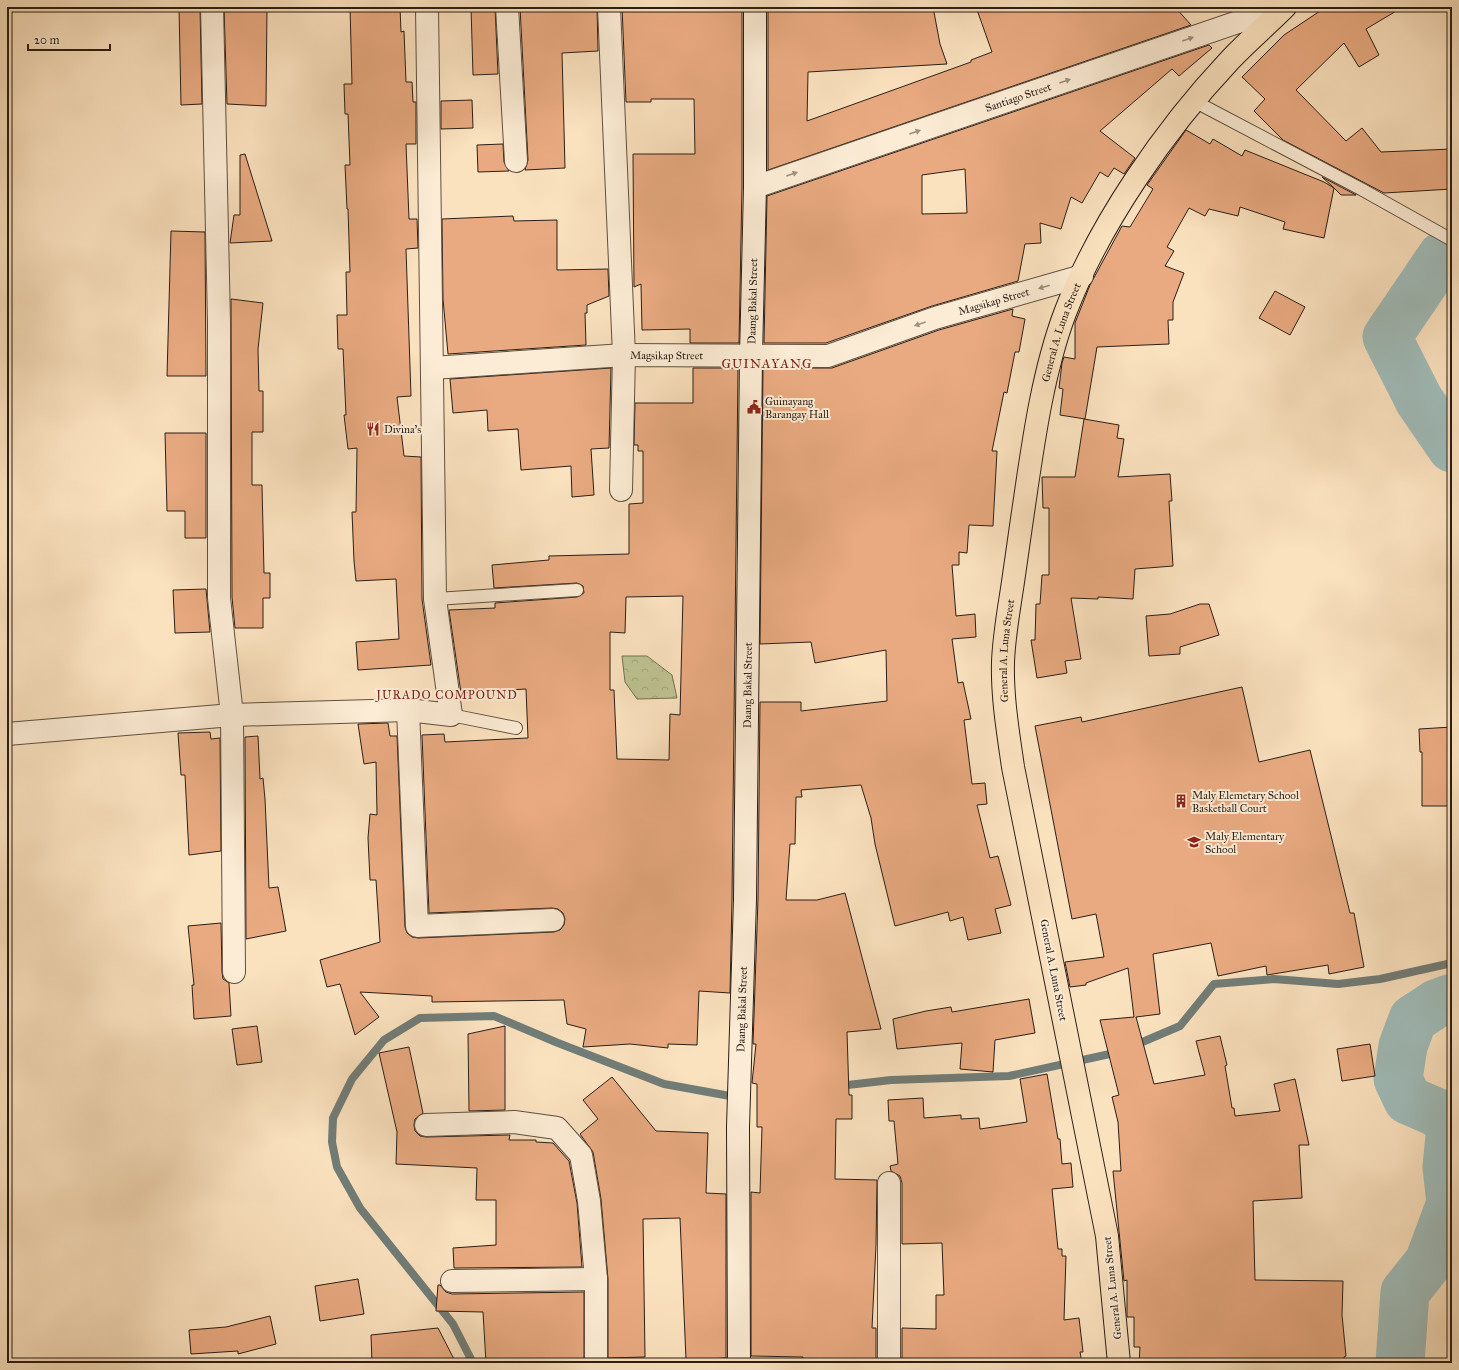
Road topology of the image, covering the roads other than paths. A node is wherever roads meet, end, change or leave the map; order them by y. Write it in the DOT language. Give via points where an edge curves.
graph roads {
  1 [pos="212,7"];
  2 [pos="427,7"];
  3 [pos="507,7"];
  4 [pos="608,7"];
  5 [pos="755,7"];
  6 [pos="1282,7"];
  7 [pos="1285,7"];
  8 [pos="1194,101"];
  9 [pos="516,161"];
  10 [pos="755,187"];
  11 [pos="1452,240"];
  12 [pos="1082,276"];
  13 [pos="624,355"];
  14 [pos="751,356"];
  15 [pos="432,368"];
  16 [pos="622,490"];
  17 [pos="577,590"];
  18 [pos="436,599"];
  19 [pos="408,710"];
  20 [pos="451,715"];
  21 [pos="232,716"];
  22 [pos="516,728"];
  23 [pos="7,734"];
  24 [pos="553,920"];
  25 [pos="234,972"];
  26 [pos="426,1125"];
  27 [pos="890,1183"];
  28 [pos="596,1279"];
  29 [pos="452,1281"];
  30 [pos="596,1363"];
  31 [pos="739,1363"];
  32 [pos="889,1363"];
  33 [pos="1119,1363"];
  1 -- 21 [label="street" via="219,322 219,598"];
  2 -- 15 [label="street"];
  3 -- 9 [label="street"];
  4 -- 13 [label="street"];
  5 -- 10 [label="street, Daang Bakal Street"];
  10 -- 6 [label="street, Santiago Street, one-way"];
  7 -- 8 [label="main road, General A. Luna Street" via="1231,59"];
  8 -- 11 [label="lane"];
  8 -- 12 [label="main road, General A. Luna Street" via="1142,170 1100,239"];
  10 -- 14 [label="street, Daang Bakal Street"];
  12 -- 14 [label="street, Magsikap Street, one-way" via="935,318 828,356"];
  12 -- 33 [label="main road, General A. Luna Street" via="1065,314 1050,364 1041,407 1018,542 1003,661 1003,696 1013,766 1107,1236"];
  13 -- 14 [label="street, Magsikap Street"];
  13 -- 15 [label="street, Magsikap Street"];
  13 -- 16 [label="street"];
  14 -- 31 [label="street, Daang Bakal Street" via="745,899 738,1127"];
  15 -- 18 [label="street"];
  17 -- 18 [label="lane"];
  18 -- 20 [label="street"];
  19 -- 20 [label="street"];
  19 -- 21 [label="street"];
  19 -- 24 [label="street" via="417,926"];
  20 -- 22 [label="lane"];
  21 -- 23 [label="street"];
  21 -- 25 [label="street"];
  26 -- 28 [label="street" via="514,1122 557,1128 581,1155 590,1202"];
  27 -- 32 [label="street"];
  28 -- 29 [label="street"];
  28 -- 30 [label="street"];
}
